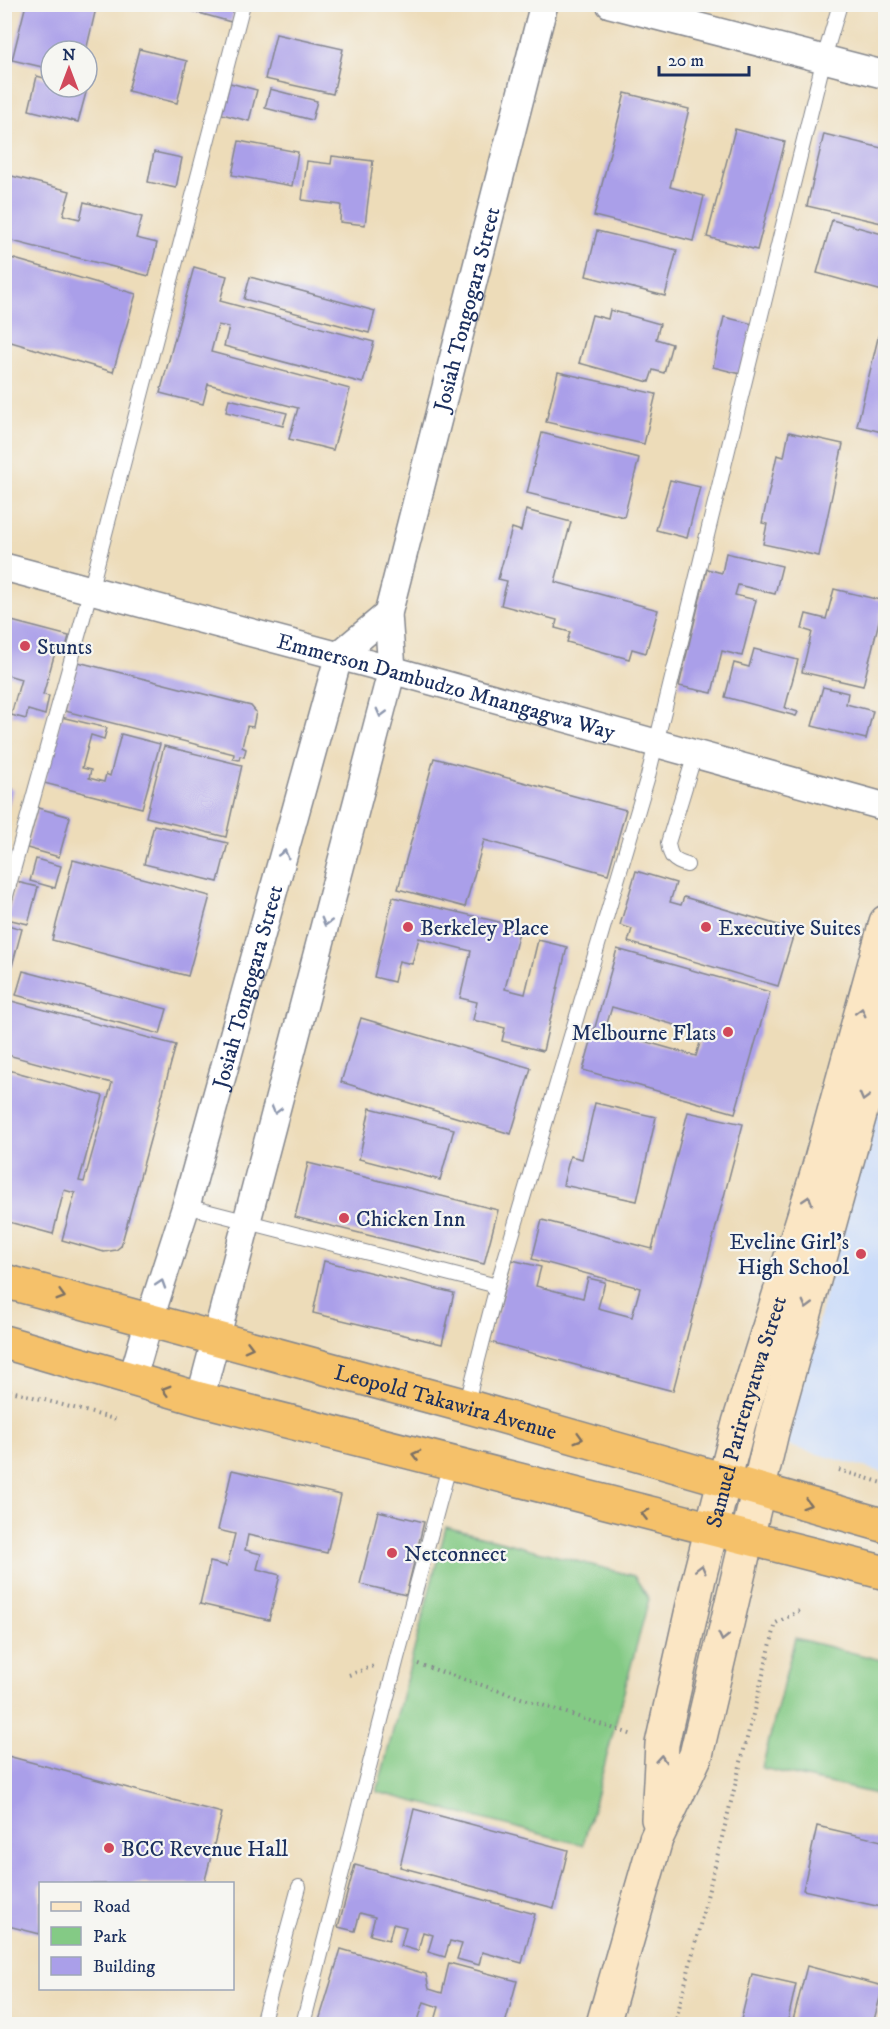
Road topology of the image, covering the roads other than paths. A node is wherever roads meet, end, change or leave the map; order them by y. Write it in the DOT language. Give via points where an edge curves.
graph roads {
  1 [pos="243,4"];
  2 [pos="544,4"];
  3 [pos="610,4"];
  4 [pos="840,4"];
  5 [pos="824,58"];
  6 [pos="885,75"];
  7 [pos="4,567"];
  8 [pos="90,590"];
  9 [pos="388,614"];
  10 [pos="339,655"];
  11 [pos="392,670"];
  12 [pos="656,743"];
  13 [pos="695,754"];
  14 [pos="885,807"];
  15 [pos="687,865"];
  16 [pos="4,903"];
  17 [pos="885,922"];
  18 [pos="885,1020"];
  19 [pos="186,1206"];
  20 [pos="248,1221"];
  21 [pos="4,1281"];
  22 [pos="496,1286"];
  23 [pos="149,1321"];
  24 [pos="217,1338"];
  25 [pos="4,1342"];
  26 [pos="132,1380"];
  27 [pos="200,1399"];
  28 [pos="466,1406"];
  29 [pos="450,1463"];
  30 [pos="724,1480"];
  31 [pos="758,1489"];
  32 [pos="885,1526"];
  33 [pos="711,1530"];
  34 [pos="746,1539"];
  35 [pos="885,1573"];
  36 [pos="656,1839"];
  37 [pos="299,1887"];
  38 [pos="262,2025"];
  39 [pos="303,2025"];
  40 [pos="603,2025"];
  1 -- 8 [label="lane"];
  2 -- 9 [label="street, Josiah Tongogara Street"];
  3 -- 5 [label="street"];
  4 -- 5 [label="lane"];
  5 -- 6 [label="street"];
  5 -- 12 [label="lane"];
  7 -- 8 [label="street, Emmerson Dambudzo Mnangagwa Way"];
  8 -- 10 [label="street, Emmerson Dambudzo Mnangagwa Way"];
  8 -- 16 [label="lane"];
  9 -- 10 [label="street"];
  9 -- 11 [label="street, Josiah Tongogara Street"];
  10 -- 11 [label="street, Emmerson Dambudzo Mnangagwa Way"];
  19 -- 10 [label="street, Josiah Tongogara Street, one-way"];
  11 -- 12 [label="street, Emmerson Dambudzo Mnangagwa Way"];
  11 -- 20 [label="street, Josiah Tongogara Street, one-way"];
  12 -- 13 [label="street, Emmerson Dambudzo Mnangagwa Way"];
  12 -- 22 [label="lane"];
  13 -- 14 [label="street, Emmerson Dambudzo Mnangagwa Way"];
  13 -- 15 [label="lane" via="668,843 674,861"];
  30 -- 17 [label="street, Samuel Parirenyatwa Street, one-way" via="817,1174"];
  18 -- 31 [label="street, Samuel Parirenyatwa Street, one-way"];
  19 -- 20 [label="lane"];
  23 -- 19 [label="street, Josiah Tongogara Street, one-way"];
  20 -- 22 [label="lane"];
  20 -- 24 [label="street, Josiah Tongogara Street"];
  21 -- 23 [label="highway, Leopold Takawira Avenue, one-way"];
  22 -- 28 [label="lane"];
  23 -- 24 [label="highway, Leopold Takawira Avenue"];
  23 -- 26 [label="street, Josiah Tongogara Street"];
  24 -- 27 [label="street, Josiah Tongogara Street"];
  24 -- 28 [label="highway, Leopold Takawira Avenue, one-way"];
  25 -- 26 [label="highway"];
  27 -- 26 [label="highway, one-way"];
  29 -- 27 [label="highway, one-way"];
  28 -- 30 [label="highway, Leopold Takawira Avenue, one-way"];
  33 -- 29 [label="highway, one-way"];
  29 -- 39 [label="lane"];
  30 -- 31 [label="highway, Leopold Takawira Avenue"];
  30 -- 33 [label="street, Samuel Parirenyatwa Street"];
  31 -- 32 [label="highway, Leopold Takawira Avenue, one-way"];
  31 -- 34 [label="street, Samuel Parirenyatwa Street"];
  33 -- 34 [label="highway"];
  36 -- 33 [label="street, Samuel Parirenyatwa Street, one-way" via="662,1744"];
  34 -- 35 [label="highway"];
  34 -- 36 [label="street, Samuel Parirenyatwa Street, one-way" via="696,1755"];
  36 -- 40 [label="street, Samuel Parirenyatwa Street"];
  37 -- 38 [label="lane"];
}
